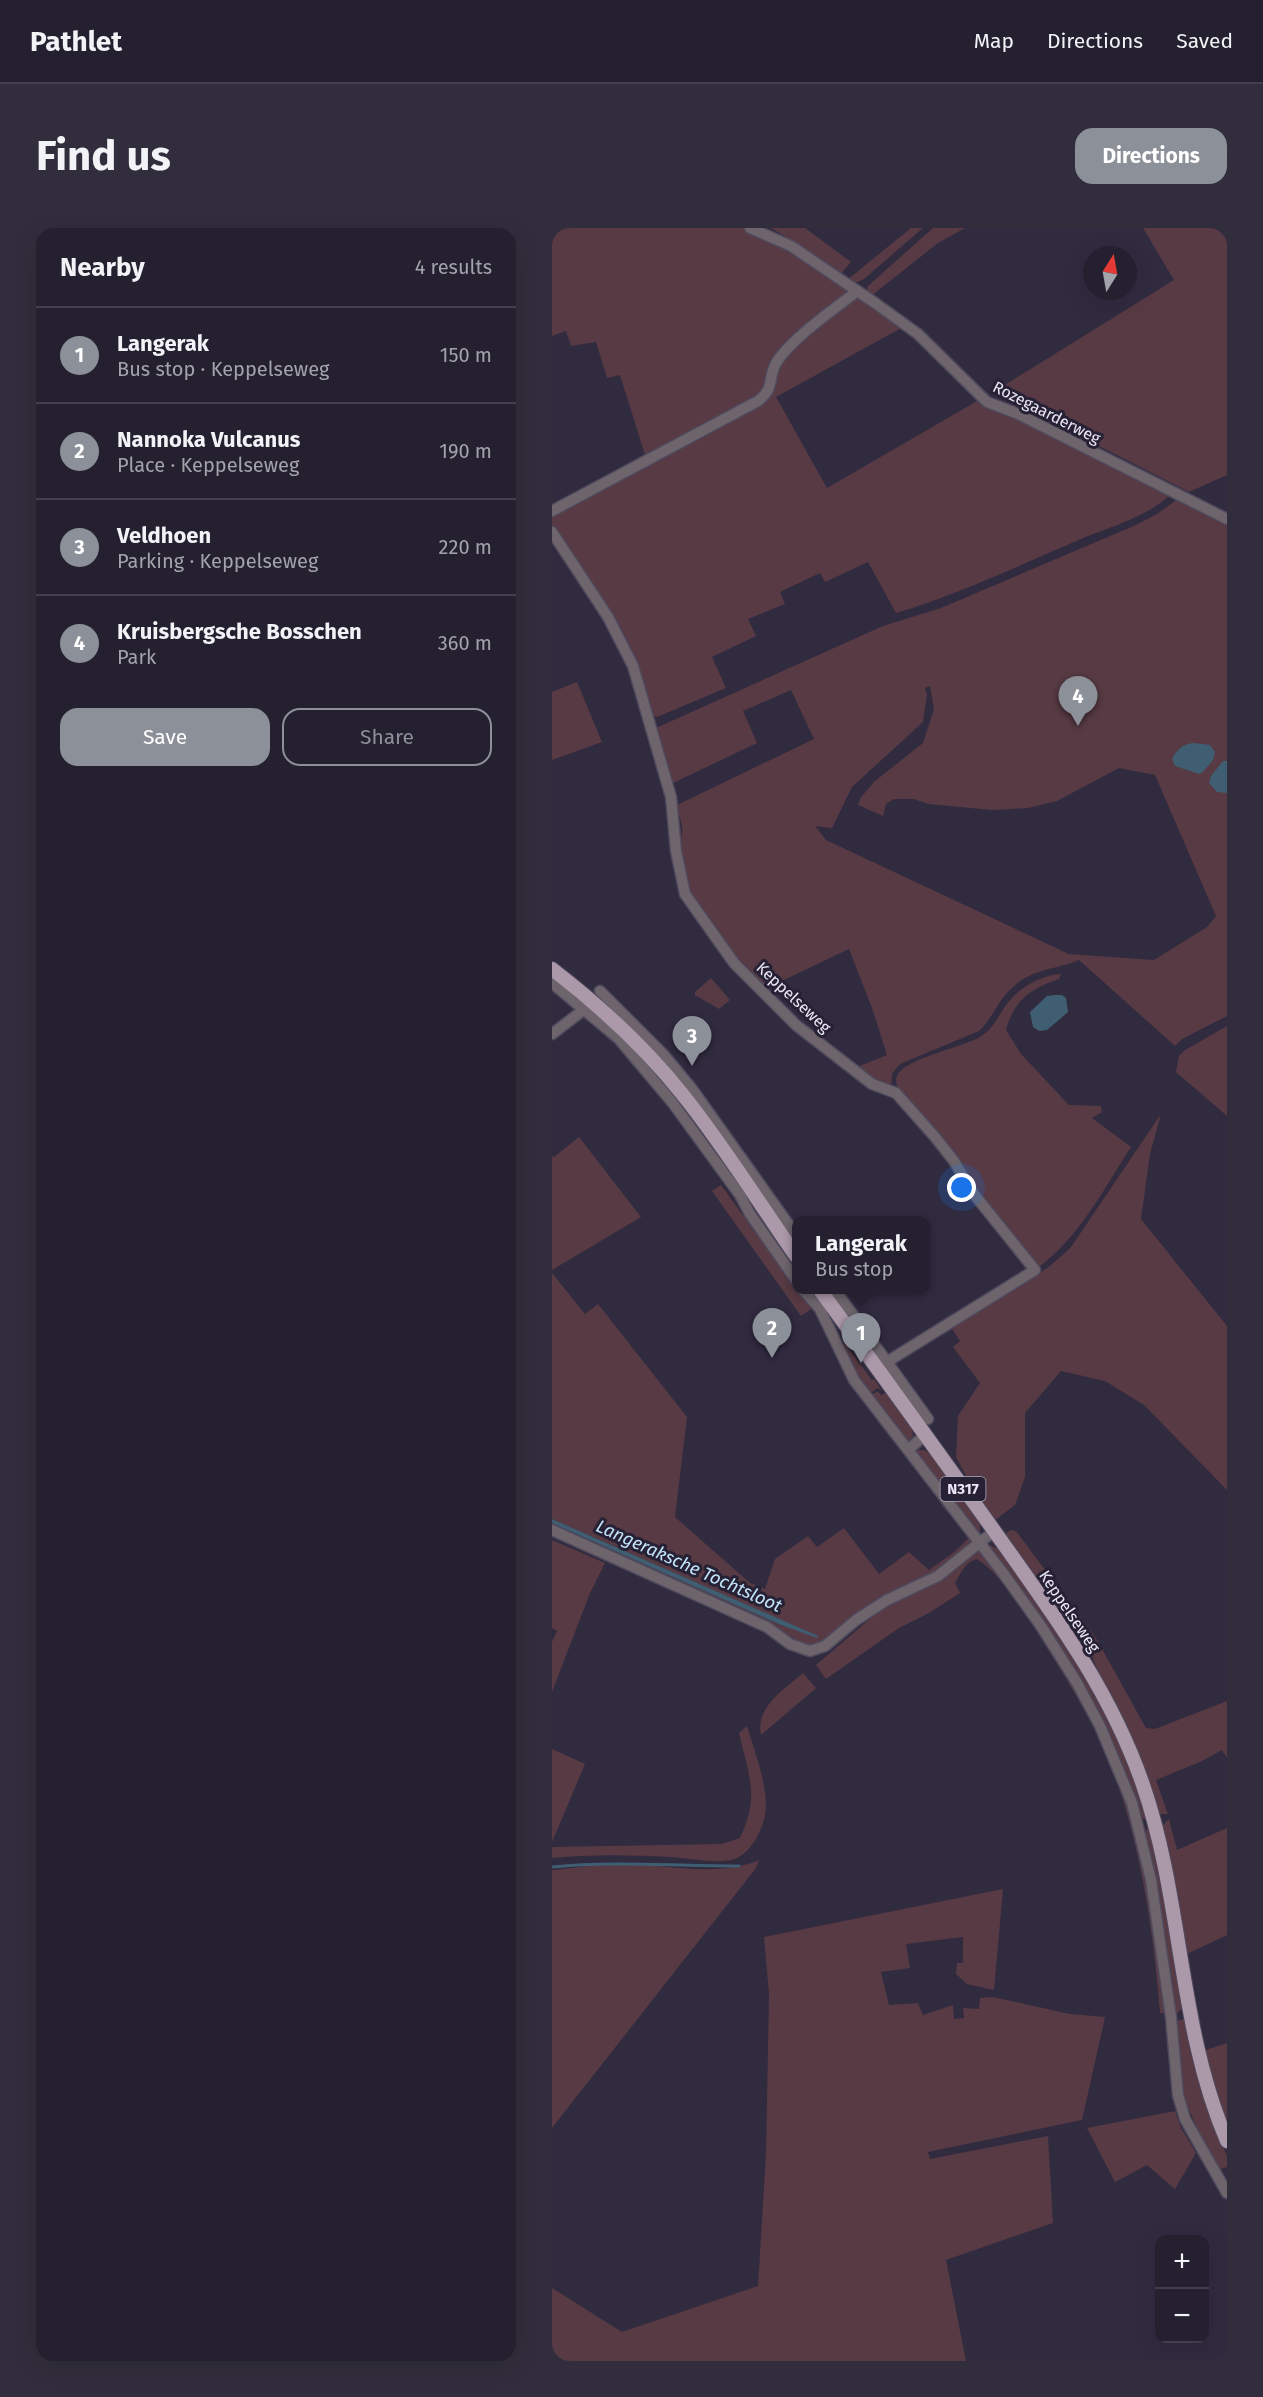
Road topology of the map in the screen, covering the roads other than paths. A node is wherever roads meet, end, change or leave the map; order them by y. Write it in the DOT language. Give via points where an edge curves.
graph roads {
  1 [pos="750,228"];
  2 [pos="856,292"];
  3 [pos="552,511"];
  4 [pos="1227,519"];
  5 [pos="552,532"];
  6 [pos="552,969"];
  7 [pos="552,983"];
  8 [pos="593,1001"];
  9 [pos="552,1034"];
  10 [pos="666,1066"];
  11 [pos="792,1229"];
  12 [pos="792,1250"];
  13 [pos="792,1274"];
  14 [pos="807,1294"];
  15 [pos="823,1294"];
  16 [pos="838,1294"];
  17 [pos="882,1365"];
  18 [pos="928,1419"];
  19 [pos="925,1436"];
  20 [pos="909,1449"];
  21 [pos="552,1530"];
  22 [pos="994,1532"];
  23 [pos="979,1542"];
  24 [pos="1154,1823"];
  25 [pos="1139,1828"];
  26 [pos="1189,2013"];
  27 [pos="1171,2017"];
  28 [pos="1227,2141"];
  29 [pos="1222,2175"];
  30 [pos="1227,2193"];
  1 -- 2 [label="street, Rozegaarderweg" via="791,246"];
  2 -- 3 [label="street" via="786,350 776,363 768,392 758,401"];
  2 -- 4 [label="street, Rozegaarderweg" via="918,334 987,402"];
  5 -- 17 [label="street, Keppelseweg" via="608,617 633,666 671,797 685,894 734,963 796,1025 872,1084 896,1093 941,1145 973,1193 1035,1270"];
  6 -- 8 [label="main road"];
  7 -- 8 [label="street"];
  8 -- 9 [label="street"];
  8 -- 10 [label="main road"];
  8 -- 13 [label="street" via="672,1102"];
  10 -- 11 [label="street" via="692,1089"];
  10 -- 12 [label="main road"];
  14 -- 20 [label="street, Keppelseweg" via="820,1309 854,1380"];
  15 -- 17 [label="main road, Keppelseweg / N317"];
  16 -- 17 [label="street, Keppelseweg"];
  17 -- 18 [label="street, Keppelseweg"];
  17 -- 19 [label="main road, Keppelseweg / N317"];
  19 -- 20 [label="street"];
  19 -- 22 [label="main road, Keppelseweg / N317"];
  20 -- 23 [label="street, Keppelseweg"];
  21 -- 23 [label="street" via="767,1627 790,1644 810,1651 825,1646 887,1600 938,1576"];
  22 -- 23 [label="street"];
  22 -- 24 [label="main road, Keppelseweg / N317" via="1078,1650 1102,1691 1143,1785"];
  23 -- 25 [label="street, Keppelseweg" via="1077,1683 1122,1776"];
  24 -- 25 [label="street"];
  24 -- 26 [label="main road, Keppelseweg / N317" via="1168,1878"];
  25 -- 27 [label="street, Keppelseweg" via="1151,1880"];
  26 -- 27 [label="street"];
  26 -- 28 [label="main road, Keppelseweg / N317" via="1202,2068"];
  27 -- 29 [label="street, Keppelseweg" via="1178,2095 1185,2119"];
  29 -- 30 [label="street, Keppelseweg"];
}
